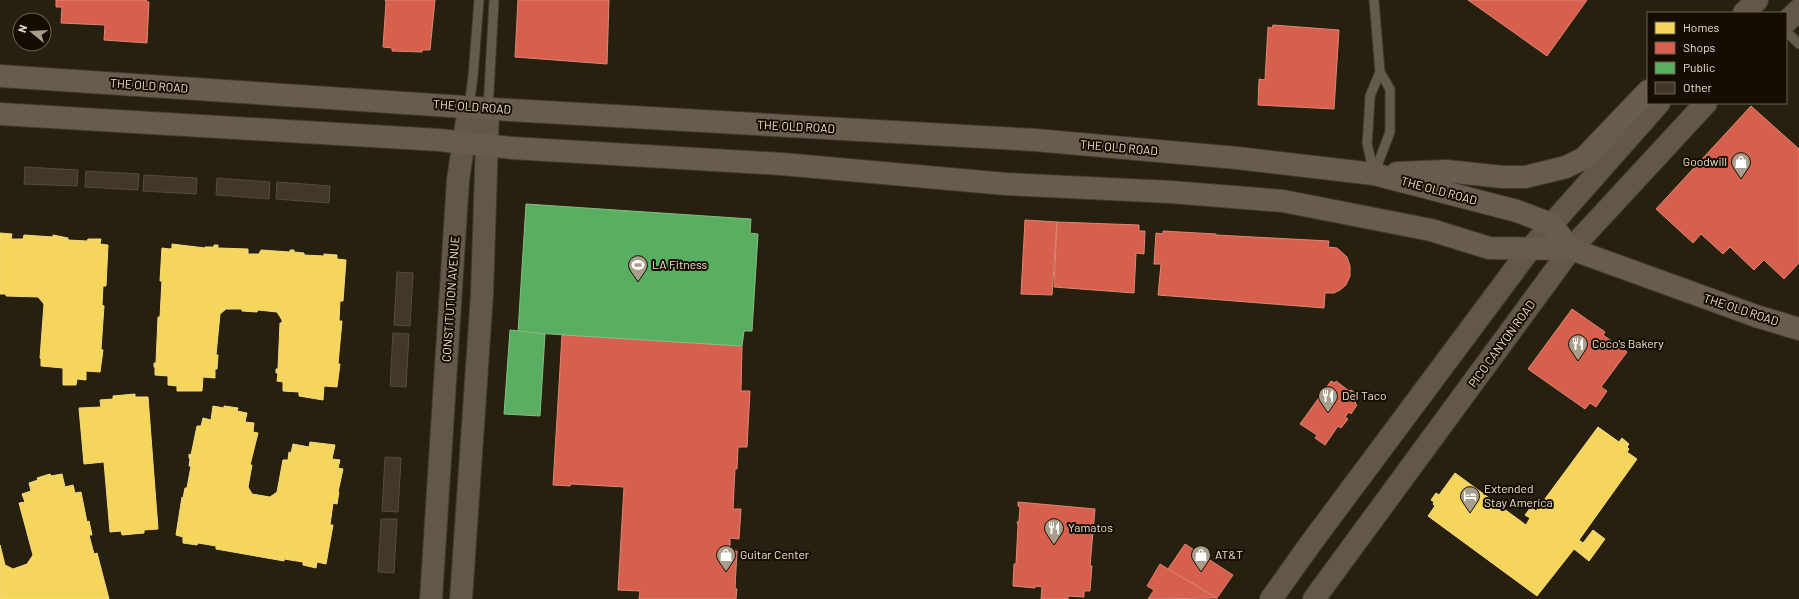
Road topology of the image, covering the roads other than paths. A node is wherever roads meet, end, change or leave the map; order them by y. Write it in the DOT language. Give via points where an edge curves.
graph roads {
  1 [pos="479,0"];
  2 [pos="494,0"];
  3 [pos="1374,0"];
  4 [pos="1757,0"];
  5 [pos="1799,10"];
  6 [pos="1745,12"];
  7 [pos="1787,21"];
  8 [pos="1787,32"];
  9 [pos="1799,44"];
  10 [pos="1380,72"];
  11 [pos="0,76"];
  12 [pos="1647,92"];
  13 [pos="1658,104"];
  14 [pos="1705,104"];
  15 [pos="479,108"];
  16 [pos="0,114"];
  17 [pos="464,143"];
  18 [pos="487,146"];
  19 [pos="1374,174"];
  20 [pos="1552,224"];
  21 [pos="1530,249"];
  22 [pos="1571,250"];
  23 [pos="1799,329"];
  24 [pos="431,599"];
  25 [pos="461,599"];
  26 [pos="1271,599"];
  27 [pos="1314,599"];
  1 -- 15 [label="lane, CONSTITUTION AVENUE" via="473,76"];
  2 -- 15 [label="lane, CONSTITUTION AVENUE"];
  3 -- 10 [label="lane"];
  4 -- 6 [label="main road"];
  5 -- 7 [label="main road"];
  8 -- 9 [label="lane"];
  10 -- 19 [label="lane" via="1370,96 1367,142"];
  10 -- 19 [label="lane" via="1390,89 1390,132"];
  11 -- 15 [label="main road, THE OLD ROAD"];
  12 -- 19 [label="main road" via="1584,158 1548,173 1524,177 1446,171"];
  13 -- 20 [label="main road"];
  14 -- 22 [label="main road, PICO CANYON ROAD"];
  15 -- 17 [label="main road, CONSTITUTION AVENUE"];
  15 -- 18 [label="main road, CONSTITUTION AVENUE"];
  15 -- 19 [label="main road, THE OLD ROAD" via="1035,140 1237,158"];
  16 -- 17 [label="main road, THE OLD ROAD"];
  17 -- 18 [label="main road, THE OLD ROAD"];
  17 -- 24 [label="main road, CONSTITUTION AVENUE" via="458,180"];
  18 -- 21 [label="main road, THE OLD ROAD" via="782,164 1012,184 1283,201 1431,230 1489,248"];
  18 -- 25 [label="main road, CONSTITUTION AVENUE" via="482,294"];
  19 -- 20 [label="main road, THE OLD ROAD" via="1517,211"];
  20 -- 21 [label="main road"];
  20 -- 22 [label="main road"];
  21 -- 22 [label="main road, THE OLD ROAD"];
  21 -- 26 [label="main road"];
  22 -- 23 [label="main road, THE OLD ROAD"];
  22 -- 27 [label="main road, PICO CANYON ROAD"];
}
